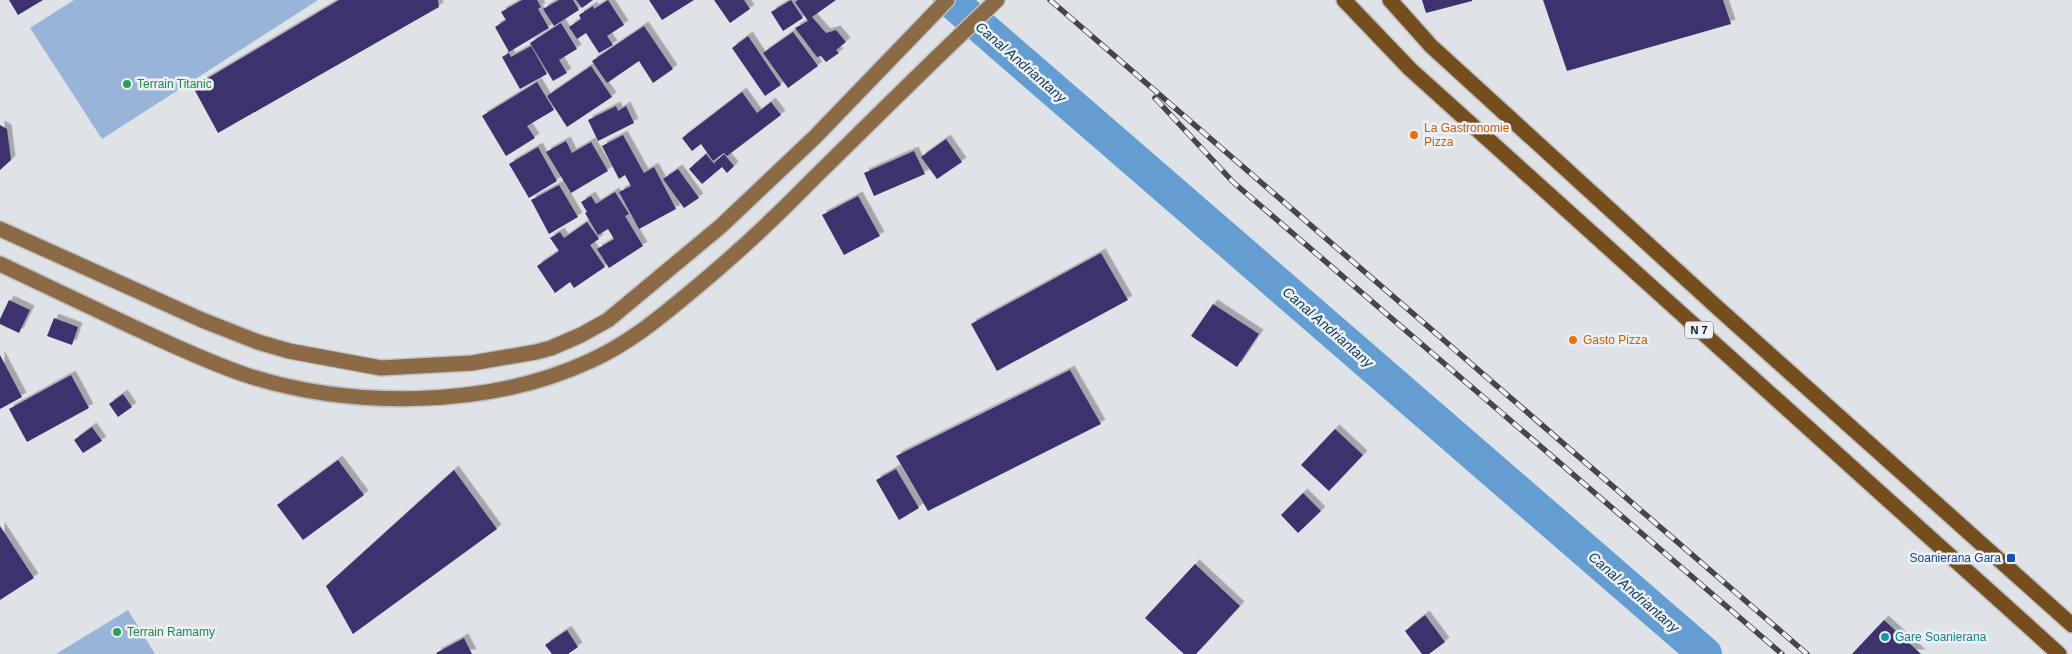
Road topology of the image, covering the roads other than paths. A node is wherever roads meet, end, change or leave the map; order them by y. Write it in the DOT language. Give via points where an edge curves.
graph roads {
  1 [pos="947,0"];
  2 [pos="997,0"];
  3 [pos="1344,0"];
  4 [pos="1390,0"];
  5 [pos="0,229"];
  6 [pos="0,264"];
  7 [pos="2072,625"];
  8 [pos="2059,654"];
  1 -- 5 [label="street" via="769,182 721,226 620,311 581,335 536,352 472,363 381,368 304,354 258,342 202,320"];
  2 -- 6 [label="street" via="759,234 644,330 590,362 502,389 433,398 366,399 306,391 246,375 184,351"];
  3 -- 8 [label="main road, N 7" via="1410,69"];
  4 -- 7 [label="main road, N 7" via="1431,46"];
}
